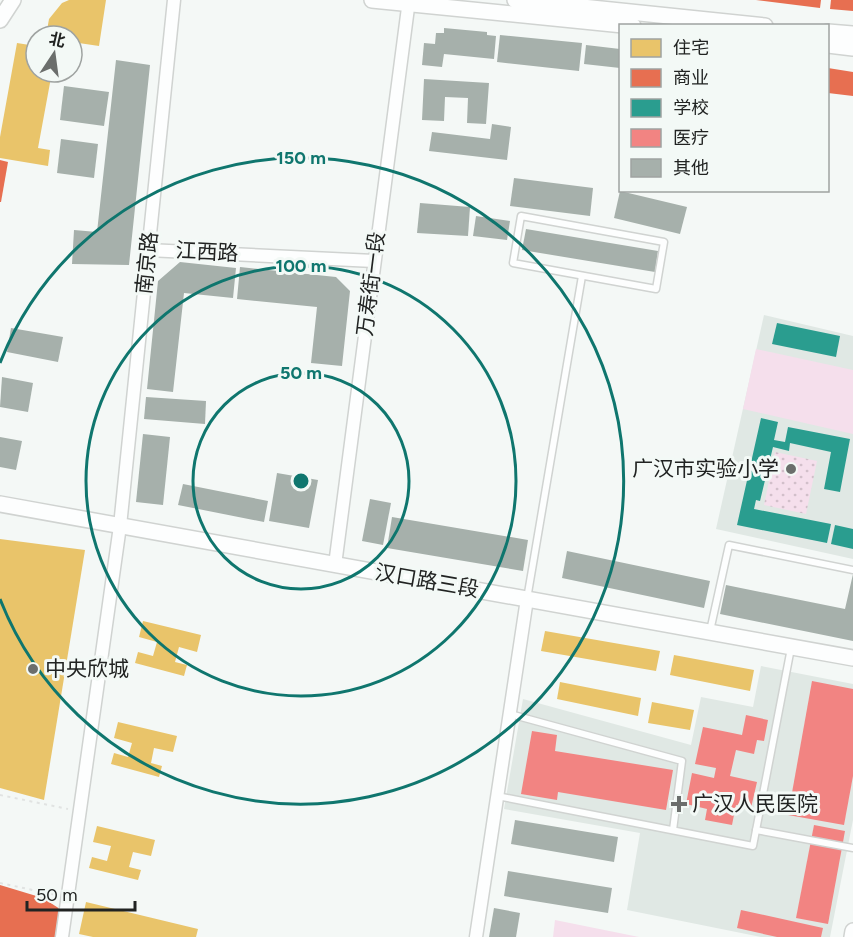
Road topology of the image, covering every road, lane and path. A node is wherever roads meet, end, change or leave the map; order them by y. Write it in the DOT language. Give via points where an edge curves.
graph roads {
  1 [pos="13,0"];
  2 [pos="174,0"];
  3 [pos="372,0"];
  4 [pos="515,0"];
  5 [pos="408,1"];
  6 [pos="0,20"];
  7 [pos="619,24"];
  8 [pos="746,24"];
  9 [pos="829,32"];
  10 [pos="853,34"];
  11 [pos="829,45"];
  12 [pos="853,48"];
  13 [pos="148,250"];
  14 [pos="374,261"];
  15 [pos="582,276"];
  16 [pos="0,504"];
  17 [pos="120,526"];
  18 [pos="335,565"];
  19 [pos="853,570"];
  20 [pos="527,599"];
  21 [pos="710,632"];
  22 [pos="791,647"];
  23 [pos="853,658"];
  24 [pos="510,714"];
  25 [pos="0,795"];
  26 [pos="497,796"];
  27 [pos="79,812"];
  28 [pos="673,830"];
  29 [pos="756,830"];
  30 [pos="853,848"];
  31 [pos="0,884"];
  32 [pos="67,897"];
  33 [pos="853,931"];
  34 [pos="62,937"];
  35 [pos="476,937"];
  36 [pos="852,937"];
  1 -- 6 [label="street"];
  2 -- 13 [label="street, 南京路"];
  3 -- 5 [label="street"];
  4 -- 8 [label="street"];
  5 -- 7 [label="street"];
  5 -- 14 [label="street, 万寿街一段"];
  9 -- 10 [label="street"];
  11 -- 12 [label="street"];
  13 -- 14 [label="street, 江西路"];
  13 -- 17 [label="street, 南京路"];
  14 -- 18 [label="street, 万寿街一段"];
  15 -- 15 [label="lane" via="513,263 521,216 664,242 656,289"];
  15 -- 20 [label="lane"];
  16 -- 17 [label="street, 汉口路三段"];
  17 -- 18 [label="street, 汉口路三段"];
  17 -- 27 [label="street, 南京路"];
  18 -- 20 [label="street, 汉口路三段"];
  19 -- 21 [label="lane" via="729,544"];
  20 -- 21 [label="street, 汉口路三段"];
  20 -- 24 [label="street"];
  21 -- 22 [label="street, 汉口路三段"];
  22 -- 23 [label="street, 汉口路三段"];
  22 -- 29 [label="lane"];
  24 -- 26 [label="street"];
  24 -- 28 [label="lane" via="682,761"];
  25 -- 27 [label="path"];
  26 -- 28 [label="lane"];
  26 -- 35 [label="street"];
  27 -- 32 [label="street, 南京路"];
  28 -- 29 [label="lane" via="753,846"];
  29 -- 30 [label="lane"];
  31 -- 32 [label="path"];
  32 -- 34 [label="street, 南京路"];
  33 -- 36 [label="street"];
}
